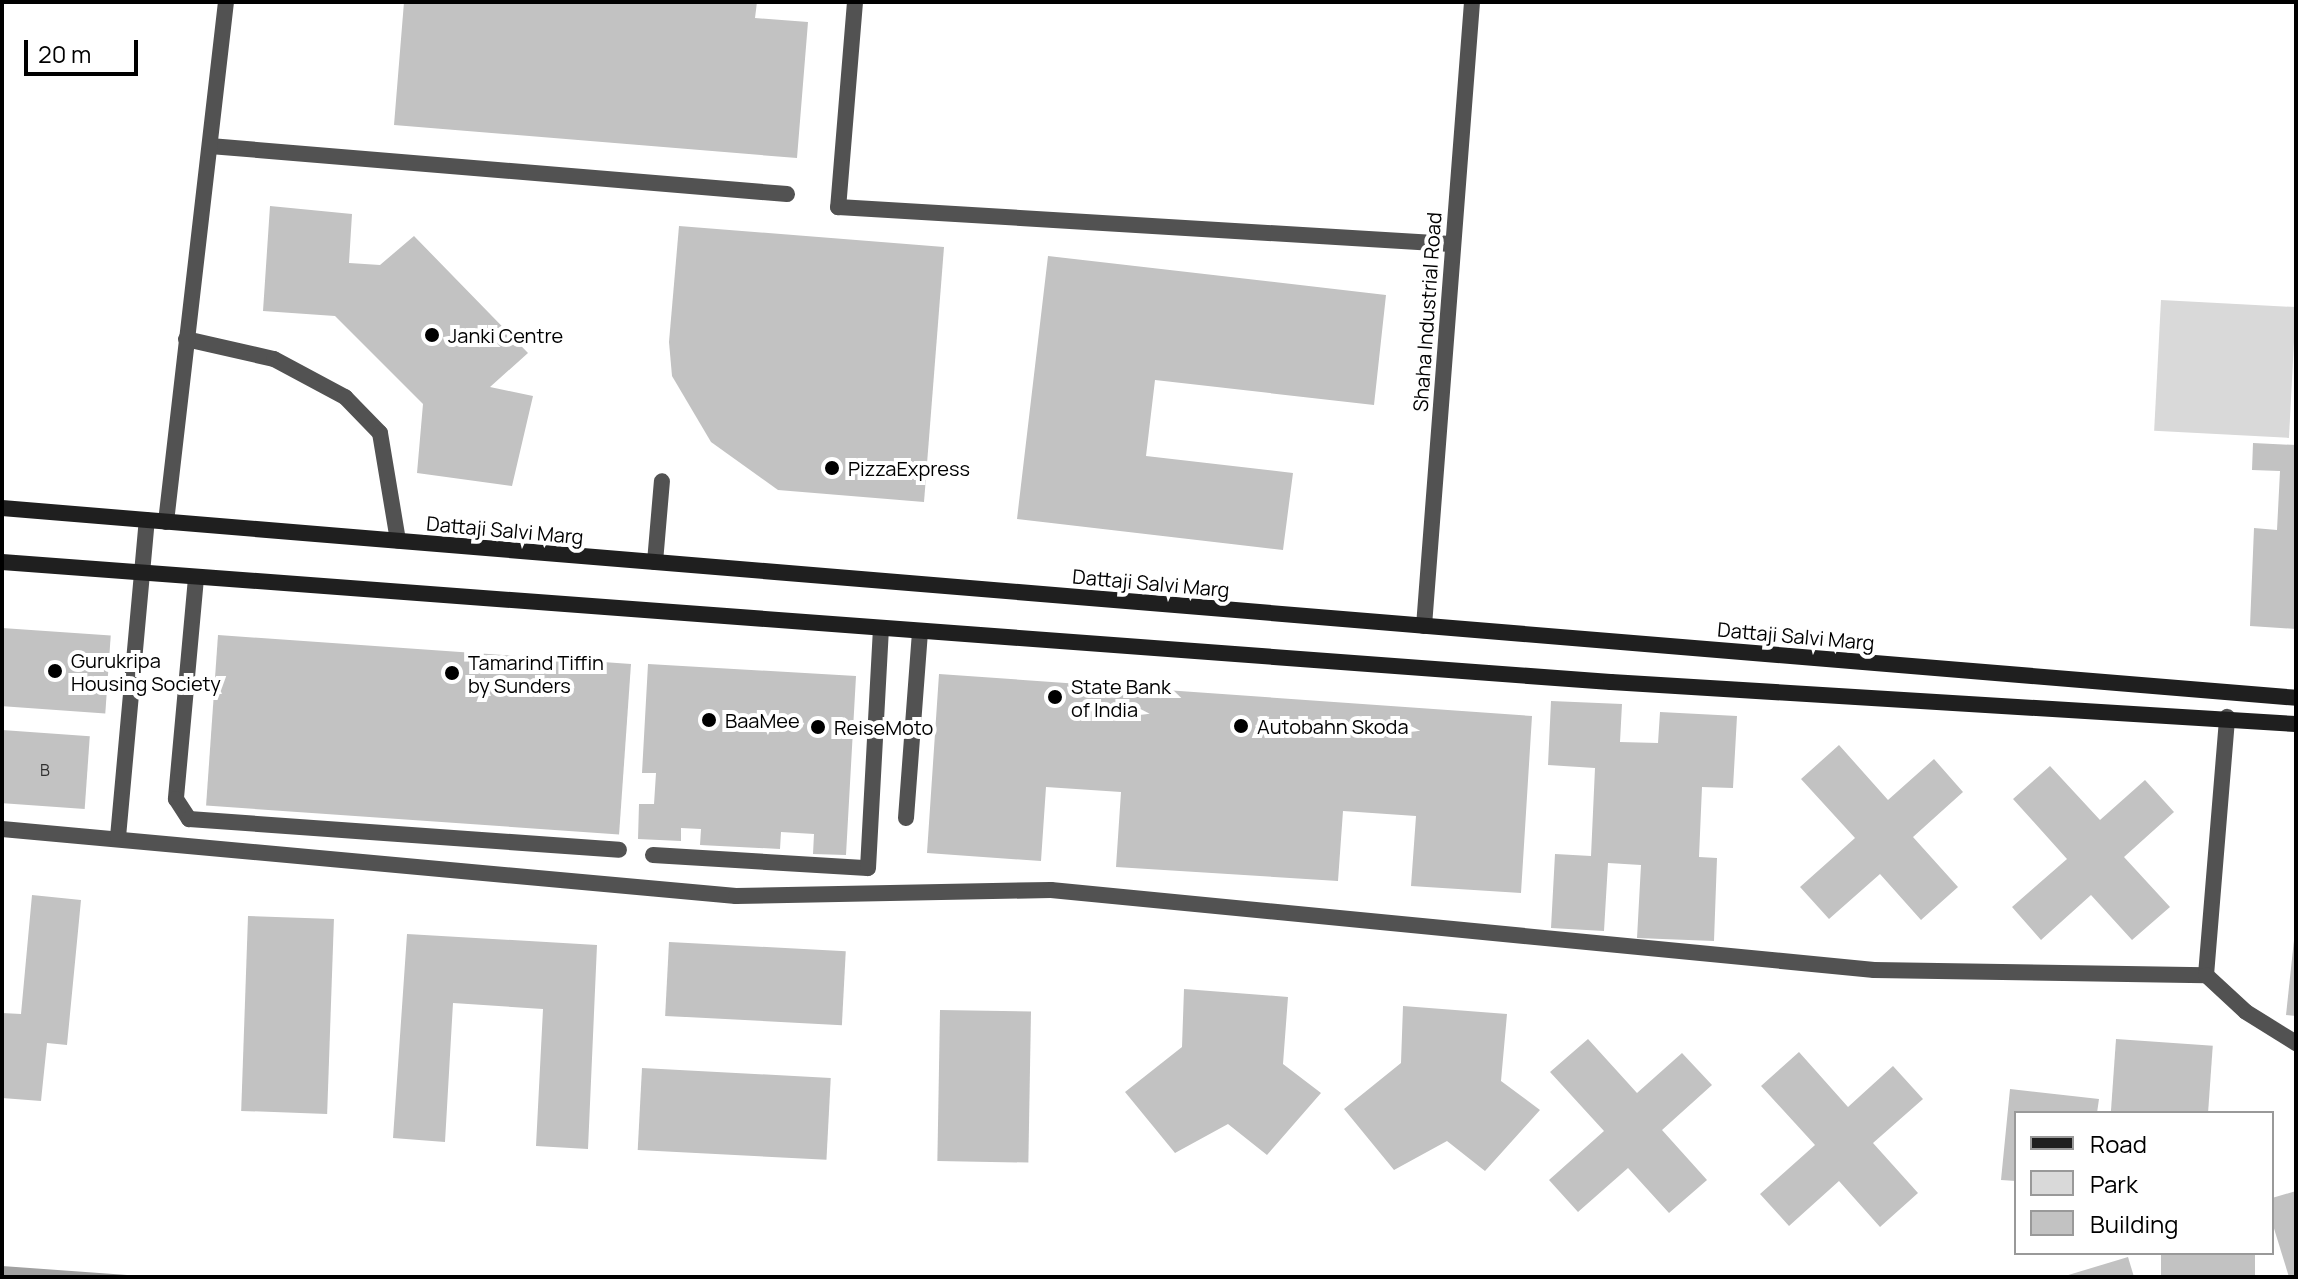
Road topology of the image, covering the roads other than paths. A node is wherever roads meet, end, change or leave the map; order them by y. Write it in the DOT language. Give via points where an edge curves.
graph roads {
  1 [pos="226,2"];
  2 [pos="855,2"];
  3 [pos="1472,2"];
  4 [pos="210,146"];
  5 [pos="787,194"];
  6 [pos="1451,244"];
  7 [pos="186,339"];
  8 [pos="662,481"];
  9 [pos="2,508"];
  10 [pos="147,520"];
  11 [pos="166,522"];
  12 [pos="398,541"];
  13 [pos="2,562"];
  14 [pos="655,562"];
  15 [pos="142,574"];
  16 [pos="196,578"];
  17 [pos="1424,626"];
  18 [pos="881,630"];
  19 [pos="920,632"];
  20 [pos="2296,698"];
  21 [pos="2227,717"];
  22 [pos="2296,724"];
  23 [pos="906,818"];
  24 [pos="2,829"];
  25 [pos="118,837"];
  26 [pos="619,850"];
  27 [pos="653,855"];
  28 [pos="2206,975"];
  29 [pos="2296,1043"];
  1 -- 4 [label="street"];
  2 -- 6 [label="street" via="838,207"];
  3 -- 6 [label="street, Shaha Industrial Road"];
  4 -- 5 [label="street"];
  4 -- 7 [label="street"];
  6 -- 17 [label="street, Shaha Industrial Road"];
  7 -- 11 [label="street"];
  7 -- 12 [label="street" via="274,359 345,397 380,433"];
  8 -- 14 [label="street"];
  9 -- 10 [label="street, Dattaji Salvi Marg"];
  10 -- 11 [label="street, Dattaji Salvi Marg"];
  10 -- 15 [label="street"];
  11 -- 12 [label="street, Dattaji Salvi Marg"];
  12 -- 14 [label="street, Dattaji Salvi Marg"];
  13 -- 15 [label="street"];
  14 -- 17 [label="street, Dattaji Salvi Marg"];
  15 -- 16 [label="street"];
  15 -- 25 [label="street"];
  16 -- 18 [label="street"];
  16 -- 26 [label="street" via="176,799 189,819"];
  17 -- 20 [label="street, Dattaji Salvi Marg"];
  18 -- 19 [label="street"];
  18 -- 27 [label="street" via="868,868"];
  19 -- 21 [label="street" via="1946,704"];
  19 -- 23 [label="street"];
  21 -- 22 [label="street"];
  21 -- 28 [label="street"];
  24 -- 25 [label="street"];
  25 -- 28 [label="street" via="736,896 1051,890 1874,970"];
  28 -- 29 [label="street" via="2246,1012"];
}
